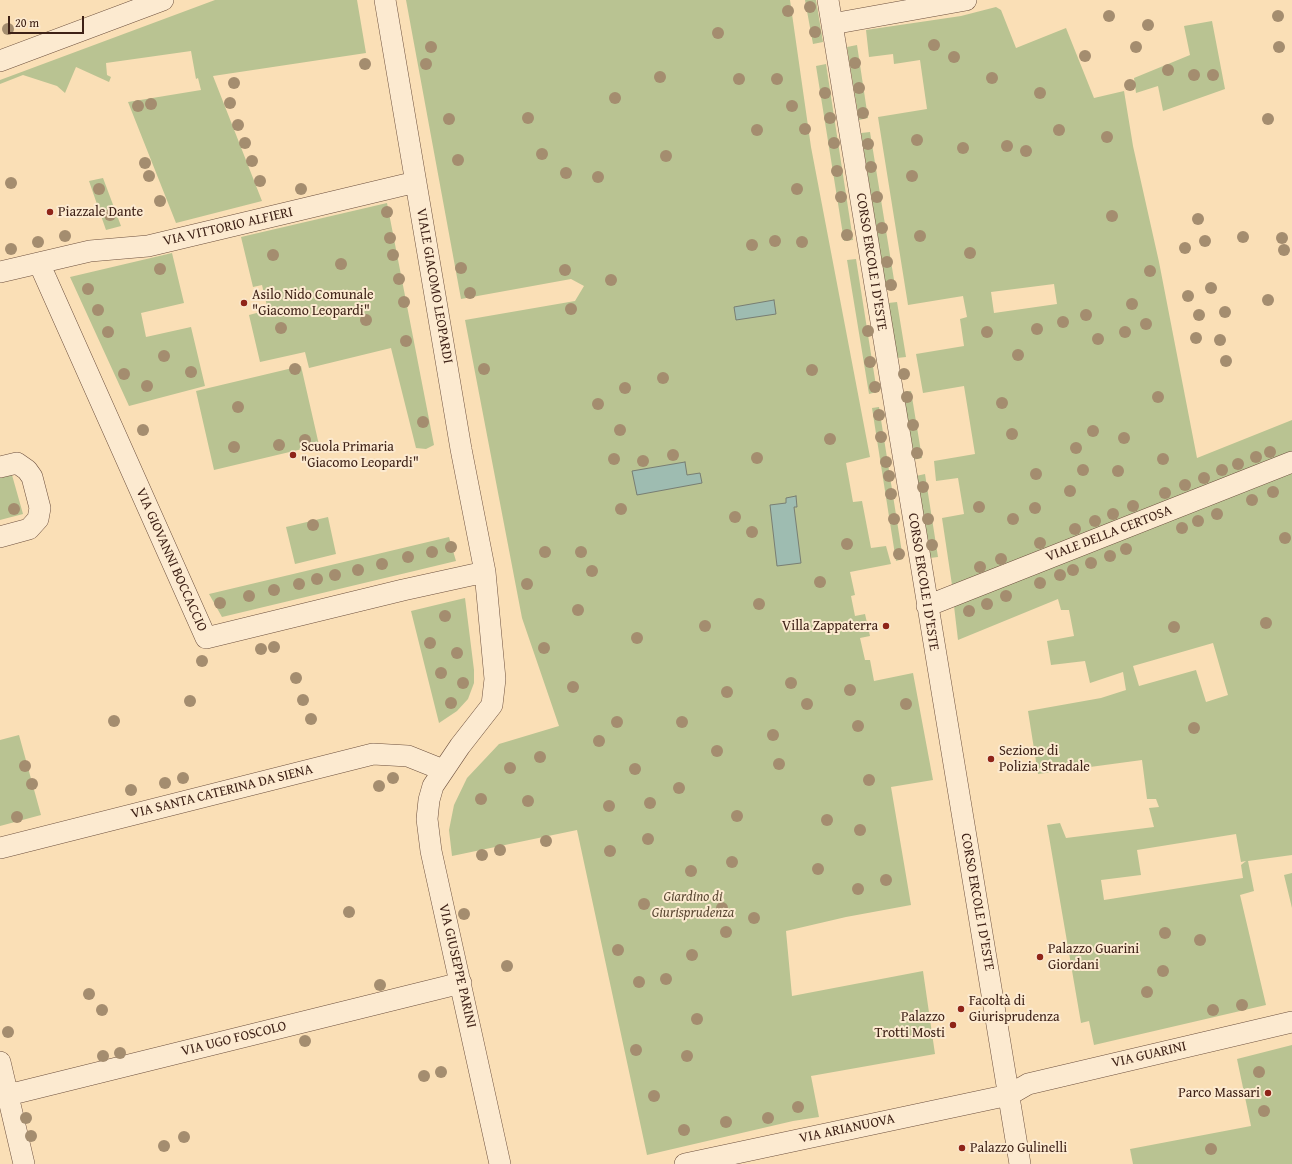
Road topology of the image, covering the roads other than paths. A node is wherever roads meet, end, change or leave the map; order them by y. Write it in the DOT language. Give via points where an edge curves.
graph roads {
  1 [pos="163,0"];
  2 [pos="385,0"];
  3 [pos="828,0"];
  4 [pos="966,0"];
  5 [pos="832,24"];
  6 [pos="0,61"];
  7 [pos="416,182"];
  8 [pos="39,263"];
  9 [pos="0,272"];
  10 [pos="1292,462"];
  11 [pos="0,467"];
  12 [pos="0,537"];
  13 [pos="485,572"];
  14 [pos="927,606"];
  15 [pos="442,770"];
  16 [pos="0,848"];
  17 [pos="461,983"];
  18 [pos="1292,1022"];
  19 [pos="0,1062"];
  20 [pos="8,1095"];
  21 [pos="1009,1095"];
  22 [pos="24,1164"];
  23 [pos="500,1164"];
  24 [pos="685,1164"];
  25 [pos="1020,1164"];
  1 -- 6 [label="street"];
  2 -- 7 [label="street, VIALE GIACOMO LEOPARDI"];
  3 -- 5 [label="street, CORSO ERCOLE I D'ESTE"];
  4 -- 5 [label="street"];
  5 -- 14 [label="street, CORSO ERCOLE I D'ESTE"];
  7 -- 8 [label="street, VIA VITTORIO ALFIERI" via="148,246 90,251"];
  7 -- 13 [label="street, VIALE GIACOMO LEOPARDI" via="461,449"];
  8 -- 9 [label="street, VIA VITTORIO ALFIERI"];
  8 -- 13 [label="street, VIA GIOVANNI BOCCACCIO" via="206,638"];
  10 -- 14 [label="street, VIALE DELLA CERTOSA"];
  11 -- 12 [label="street" via="17,463 27,470 32,477 40,508 38,519 29,529"];
  13 -- 15 [label="street, VIALE GIACOMO LEOPARDI" via="495,679 494,696 487,713"];
  14 -- 21 [label="street, CORSO ERCOLE I D'ESTE"];
  15 -- 16 [label="street, VIA SANTA CATERINA DA SIENA" via="408,756 373,754"];
  15 -- 17 [label="street, VIA GIUSEPPE PARINI" via="433,786 427,819 431,851"];
  17 -- 20 [label="street, VIA UGO FOSCOLO"];
  17 -- 23 [label="street, VIA GIUSEPPE PARINI"];
  18 -- 21 [label="street, VIA GUARINI" via="1028,1084"];
  19 -- 20 [label="street"];
  20 -- 22 [label="street"];
  21 -- 24 [label="street, VIA ARIANUOVA"];
  21 -- 25 [label="street, CORSO ERCOLE I D'ESTE"];
}
